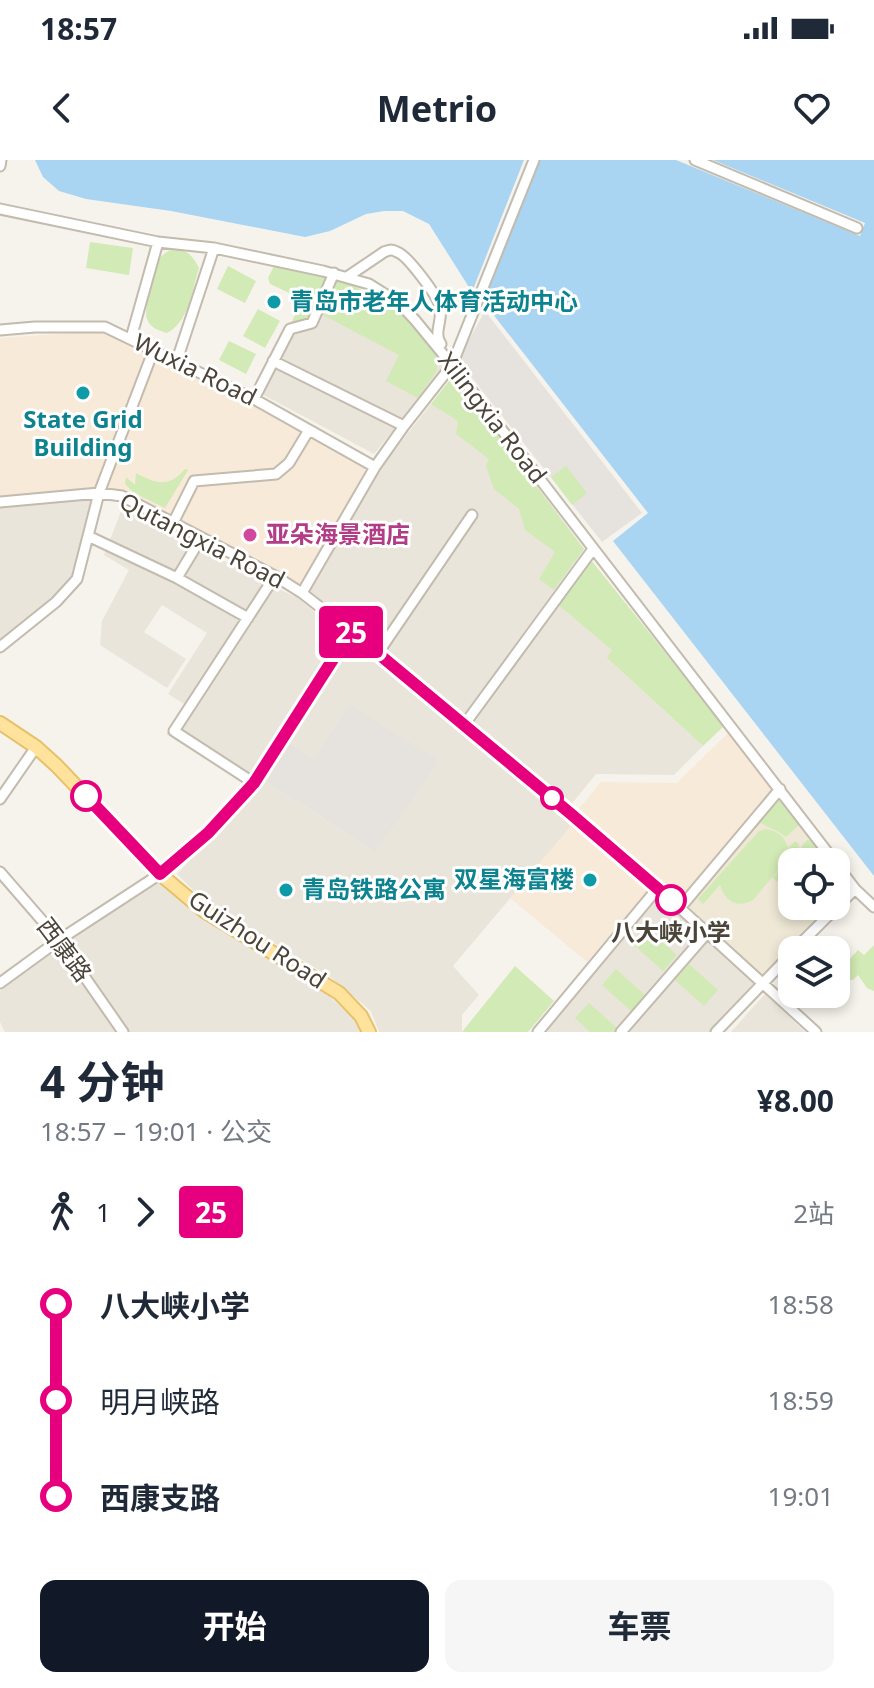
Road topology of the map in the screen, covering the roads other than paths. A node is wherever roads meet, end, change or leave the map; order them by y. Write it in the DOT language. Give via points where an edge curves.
graph roads {
  1 [pos="534,160"];
  2 [pos="695,160"];
  3 [pos="0,209"];
  4 [pos="857,228"];
  5 [pos="158,242"];
  6 [pos="214,248"];
  7 [pos="334,273"];
  8 [pos="347,277"];
  9 [pos="0,330"];
  10 [pos="131,338"];
  11 [pos="154,349"];
  12 [pos="177,360"];
  13 [pos="273,361"];
  14 [pos="452,365"];
  15 [pos="254,399"];
  16 [pos="404,426"];
  17 [pos="309,430"];
  18 [pos="375,467"];
  19 [pos="99,493"];
  20 [pos="0,502"];
  21 [pos="472,515"];
  22 [pos="173,523"];
  23 [pos="88,536"];
  24 [pos="201,538"];
  25 [pos="593,549"];
  26 [pos="275,576"];
  27 [pos="177,578"];
  28 [pos="302,593"];
  29 [pos="248,618"];
  30 [pos="351,631"];
  31 [pos="0,647"];
  32 [pos="378,653"];
  33 [pos="0,723"];
  34 [pos="464,725"];
  35 [pos="36,747"];
  36 [pos="254,783"];
  37 [pos="780,789"];
  38 [pos="0,799"];
  39 [pos="824,848"];
  40 [pos="0,872"];
  41 [pos="160,874"];
  42 [pos="850,882"];
  43 [pos="657,889"];
  44 [pos="855,889"];
  45 [pos="874,907"];
  46 [pos="680,908"];
  47 [pos="707,933"];
  48 [pos="808,936"];
  49 [pos="59,940"];
  50 [pos="778,966"];
  51 [pos="763,982"];
  52 [pos="0,983"];
  53 [pos="123,1032"];
  54 [pos="369,1032"];
  55 [pos="538,1032"];
  56 [pos="621,1032"];
  57 [pos="716,1032"];
  58 [pos="816,1032"];
  1 -- 14 [label="street"];
  2 -- 4 [label="street"];
  3 -- 5 [label="street, Xilingxia Road"];
  5 -- 6 [label="street, Xilingxia Road"];
  5 -- 10 [label="street"];
  6 -- 7 [label="street, Xilingxia Road"];
  6 -- 12 [label="street"];
  7 -- 8 [label="street, Xilingxia Road"];
  7 -- 13 [label="street" via="312,323 290,329"];
  8 -- 14 [label="street, Xilingxia Road" via="399,303"];
  8 -- 14 [label="street" via="384,252 404,256 439,302 437,339"];
  9 -- 10 [label="street, Wuxia Road" via="105,327"];
  10 -- 11 [label="street, Wuxia Road"];
  11 -- 12 [label="street, Wuxia Road"];
  11 -- 19 [label="street"];
  12 -- 15 [label="street, Wuxia Road"];
  13 -- 15 [label="street"];
  13 -- 16 [label="street"];
  14 -- 16 [label="street"];
  14 -- 25 [label="street, Xilingxia Road"];
  15 -- 17 [label="street, Wuxia Road"];
  16 -- 18 [label="street"];
  17 -- 18 [label="street, Wuxia Road"];
  17 -- 22 [label="street" via="276,474 194,481"];
  18 -- 28 [label="street"];
  19 -- 20 [label="street, Qutangxia Road"];
  19 -- 22 [label="street, Qutangxia Road" via="122,496"];
  19 -- 23 [label="street"];
  21 -- 32 [label="street"];
  22 -- 24 [label="street, Qutangxia Road"];
  23 -- 27 [label="street"];
  23 -- 31 [label="street" via="77,579"];
  24 -- 26 [label="street, Qutangxia Road"];
  24 -- 27 [label="street"];
  25 -- 34 [label="street"];
  25 -- 37 [label="street, Xilingxia Road"];
  26 -- 28 [label="street, Qutangxia Road"];
  26 -- 29 [label="street"];
  27 -- 29 [label="street"];
  28 -- 30 [label="street, Qutangxia Road"];
  29 -- 36 [label="street" via="174,731"];
  30 -- 32 [label="street, Qutangxia Road"];
  30 -- 36 [label="street"];
  32 -- 34 [label="street, Qutangxia Road"];
  33 -- 35 [label="main road, Guizhou Road"];
  34 -- 43 [label="street, Qutangxia Road"];
  35 -- 38 [label="street"];
  35 -- 41 [label="main road, Guizhou Road"];
  36 -- 41 [label="street"];
  37 -- 39 [label="street, Xilingxia Road"];
  37 -- 46 [label="street"];
  40 -- 49 [label="street, 西康路"];
  41 -- 49 [label="street"];
  41 -- 54 [label="main road, Guizhou Road" via="204,911 339,993"];
  42 -- 44 [label="street, Xilingxia Road"];
  43 -- 46 [label="street, Qutangxia Road"];
  43 -- 55 [label="street"];
  44 -- 45 [label="street, Xilingxia Road"];
  44 -- 48 [label="street"];
  46 -- 47 [label="street, Qutangxia Road"];
  47 -- 51 [label="street, Qutangxia Road"];
  47 -- 56 [label="street"];
  49 -- 52 [label="street"];
  49 -- 53 [label="street, 西康路"];
  50 -- 51 [label="street"];
  51 -- 57 [label="street"];
  51 -- 58 [label="street, Qutangxia Road"];
}
